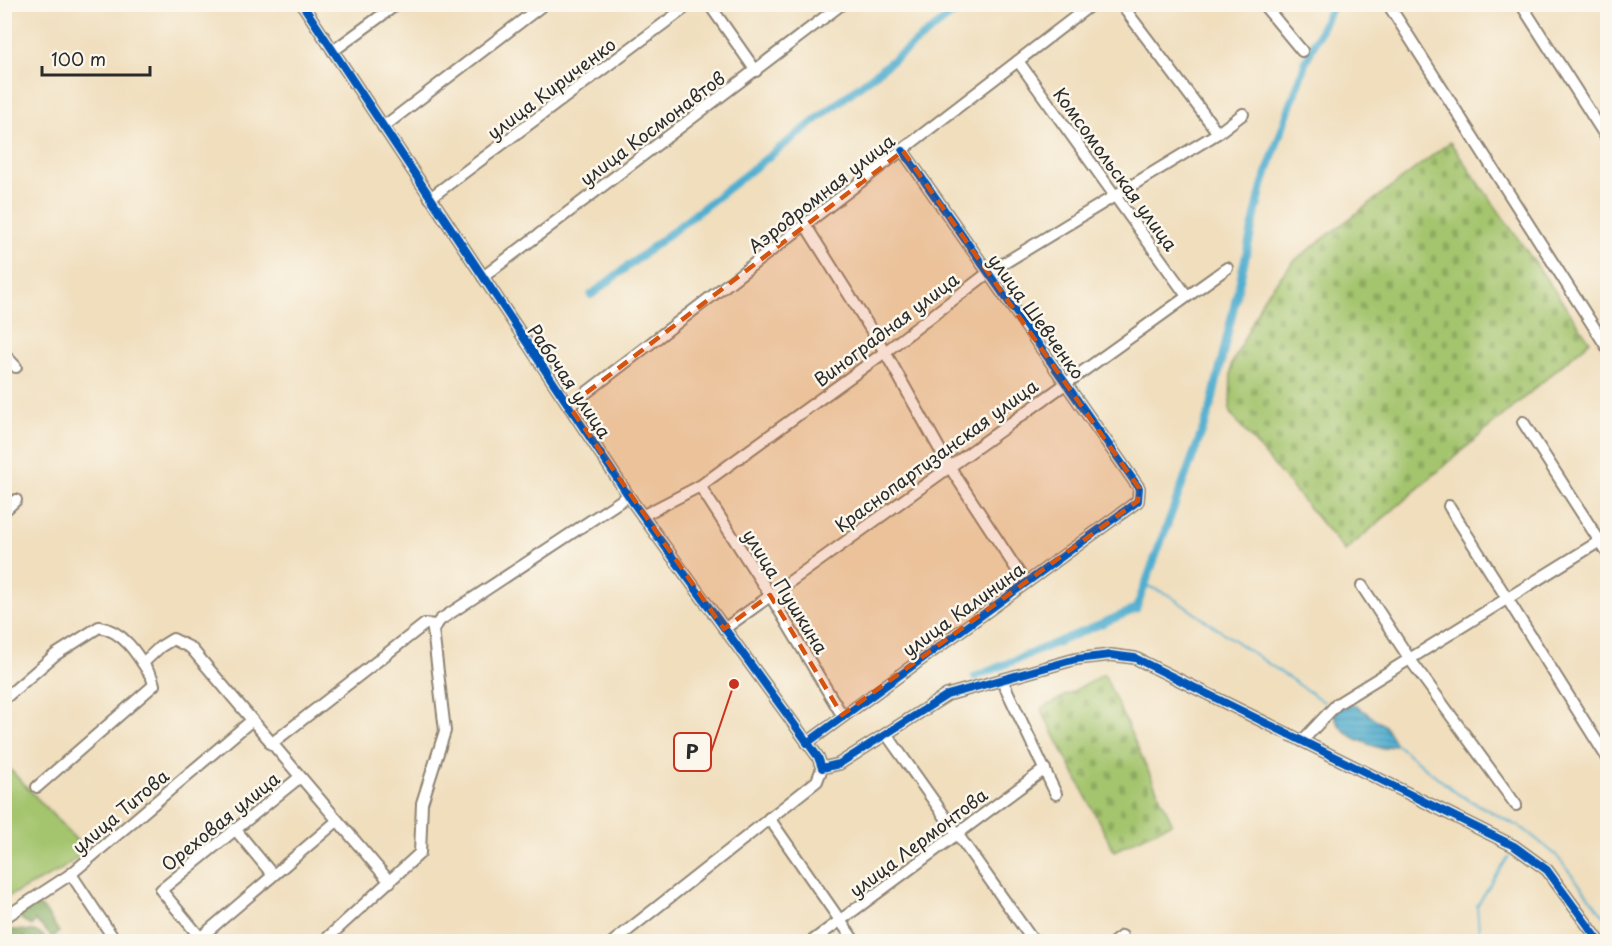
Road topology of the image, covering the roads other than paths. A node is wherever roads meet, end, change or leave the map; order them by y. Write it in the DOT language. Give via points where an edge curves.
graph roads {
  1 [pos="302,4"];
  2 [pos="398,4"];
  3 [pos="544,4"];
  4 [pos="690,4"];
  5 [pos="709,4"];
  6 [pos="842,4"];
  7 [pos="1092,4"];
  8 [pos="1121,4"];
  9 [pos="1263,4"];
  10 [pos="1388,4"];
  11 [pos="1521,4"];
  12 [pos="333,51"];
  13 [pos="1302,51"];
  14 [pos="1018,61"];
  15 [pos="756,71"];
  16 [pos="1243,114"];
  17 [pos="383,127"];
  18 [pos="1218,133"];
  19 [pos="1608,140"];
  20 [pos="903,151"];
  21 [pos="430,198"];
  22 [pos="1114,198"];
  23 [pos="807,226"];
  24 [pos="1227,268"];
  25 [pos="988,273"];
  26 [pos="483,277"];
  27 [pos="1187,296"];
  28 [pos="1608,349"];
  29 [pos="885,352"];
  30 [pos="4,354"];
  31 [pos="16,367"];
  32 [pos="1066,381"];
  33 [pos="569,406"];
  34 [pos="1523,422"];
  35 [pos="949,466"];
  36 [pos="700,486"];
  37 [pos="628,496"];
  38 [pos="16,500"];
  39 [pos="1138,501"];
  40 [pos="1449,506"];
  41 [pos="4,511"];
  42 [pos="642,516"];
  43 [pos="1603,539"];
  44 [pos="1608,554"];
  45 [pos="1025,582"];
  46 [pos="1362,586"];
  47 [pos="770,596"];
  48 [pos="1506,601"];
  49 [pos="438,623"];
  50 [pos="724,628"];
  51 [pos="1409,658"];
  52 [pos="143,663"];
  53 [pos="1002,680"];
  54 [pos="4,699"];
  55 [pos="842,716"];
  56 [pos="251,721"];
  57 [pos="887,735"];
  58 [pos="1302,741"];
  59 [pos="807,743"];
  60 [pos="271,744"];
  61 [pos="1608,759"];
  62 [pos="822,768"];
  63 [pos="1045,770"];
  64 [pos="300,777"];
  65 [pos="37,787"];
  66 [pos="1056,794"];
  67 [pos="1516,805"];
  68 [pos="769,818"];
  69 [pos="337,821"];
  70 [pos="235,829"];
  71 [pos="957,834"];
  72 [pos="70,874"];
  73 [pos="272,874"];
  74 [pos="390,882"];
  75 [pos="4,918"];
  76 [pos="841,920"];
  77 [pos="1602,939"];
  78 [pos="203,940"];
  79 [pos="116,942"];
  80 [pos="323,942"];
  81 [pos="614,942"];
  82 [pos="811,942"];
  83 [pos="855,942"];
  84 [pos="1034,942"];
  1 -- 12 [label="street, Рабочая улица"];
  2 -- 12 [label="street"];
  3 -- 17 [label="street"];
  4 -- 21 [label="street, улица Кириченко"];
  5 -- 15 [label="street"];
  6 -- 15 [label="street, улица Космонавтов"];
  7 -- 14 [label="street, Аэродромная улица"];
  8 -- 18 [label="street"];
  9 -- 13 [label="street"];
  10 -- 28 [label="street"];
  11 -- 19 [label="street"];
  12 -- 17 [label="street, Рабочая улица"];
  14 -- 20 [label="street, Аэродромная улица"];
  14 -- 22 [label="street, Комсомольская улица"];
  15 -- 26 [label="street, улица Космонавтов"];
  16 -- 18 [label="street, Виноградная улица"];
  17 -- 21 [label="street, Рабочая улица"];
  18 -- 22 [label="street, Виноградная улица"];
  20 -- 23 [label="street, Аэродромная улица"];
  20 -- 25 [label="street, улица Шевченко"];
  21 -- 26 [label="street, Рабочая улица"];
  22 -- 25 [label="street, Виноградная улица"];
  22 -- 27 [label="street, Комсомольская улица"];
  23 -- 29 [label="street"];
  23 -- 33 [label="street, Аэродромная улица"];
  24 -- 27 [label="street, Краснопартизанская улица"];
  25 -- 29 [label="street, Виноградная улица"];
  25 -- 32 [label="street, улица Шевченко"];
  26 -- 33 [label="street, Рабочая улица"];
  27 -- 32 [label="street, Краснопартизанская улица"];
  29 -- 35 [label="street"];
  29 -- 36 [label="street, Виноградная улица"];
  30 -- 31 [label="street"];
  32 -- 35 [label="street, Краснопартизанская улица"];
  32 -- 39 [label="street, улица Шевченко" via="1139,488"];
  33 -- 37 [label="street, Рабочая улица"];
  34 -- 43 [label="street"];
  35 -- 45 [label="street"];
  35 -- 47 [label="street, Краснопартизанская улица"];
  36 -- 42 [label="street, Виноградная улица"];
  36 -- 47 [label="street, улица Пушкина"];
  37 -- 42 [label="street, Рабочая улица"];
  37 -- 49 [label="street"];
  38 -- 41 [label="street"];
  39 -- 45 [label="street, улица Калинина"];
  40 -- 48 [label="street"];
  42 -- 50 [label="street, Рабочая улица"];
  43 -- 44 [label="street"];
  43 -- 48 [label="street"];
  45 -- 55 [label="street, улица Калинина"];
  46 -- 51 [label="street"];
  47 -- 50 [label="street, Краснопартизанская улица"];
  47 -- 55 [label="street, улица Пушкина"];
  48 -- 51 [label="street"];
  48 -- 61 [label="street"];
  49 -- 60 [label="street" via="425,624"];
  49 -- 74 [label="street" via="433,630 445,731 422,803 420,853"];
  50 -- 59 [label="street, Рабочая улица"];
  51 -- 58 [label="street" via="1337,704"];
  51 -- 67 [label="street"];
  52 -- 54 [label="street" via="113,629 99,627 56,655"];
  52 -- 56 [label="street" via="173,639 191,648"];
  52 -- 65 [label="street" via="154,685"];
  53 -- 57 [label="street" via="947,695"];
  53 -- 58 [label="street" via="1076,659 1111,655 1135,658"];
  53 -- 63 [label="street"];
  55 -- 59 [label="street, улица Калинина"];
  56 -- 60 [label="street"];
  56 -- 72 [label="street, улица Титова"];
  57 -- 62 [label="street" via="839,764"];
  57 -- 71 [label="street"];
  58 -- 77 [label="street" via="1514,846 1547,870"];
  59 -- 62 [label="street, Рабочая улица"];
  60 -- 64 [label="street"];
  62 -- 68 [label="street" via="817,781"];
  63 -- 66 [label="street"];
  63 -- 71 [label="street, улица Лермонтова"];
  64 -- 69 [label="street"];
  64 -- 70 [label="street, Ореховая улица"];
  68 -- 76 [label="street"];
  68 -- 81 [label="street"];
  69 -- 73 [label="street"];
  69 -- 74 [label="street"];
  70 -- 73 [label="street"];
  70 -- 78 [label="street, Ореховая улица" via="161,890"];
  71 -- 76 [label="street, улица Лермонтова"];
  71 -- 84 [label="street"];
  72 -- 75 [label="street, улица Титова"];
  72 -- 79 [label="street"];
  73 -- 78 [label="street"];
  74 -- 80 [label="street"];
  76 -- 82 [label="street, улица Лермонтова"];
  76 -- 83 [label="street"];
}
